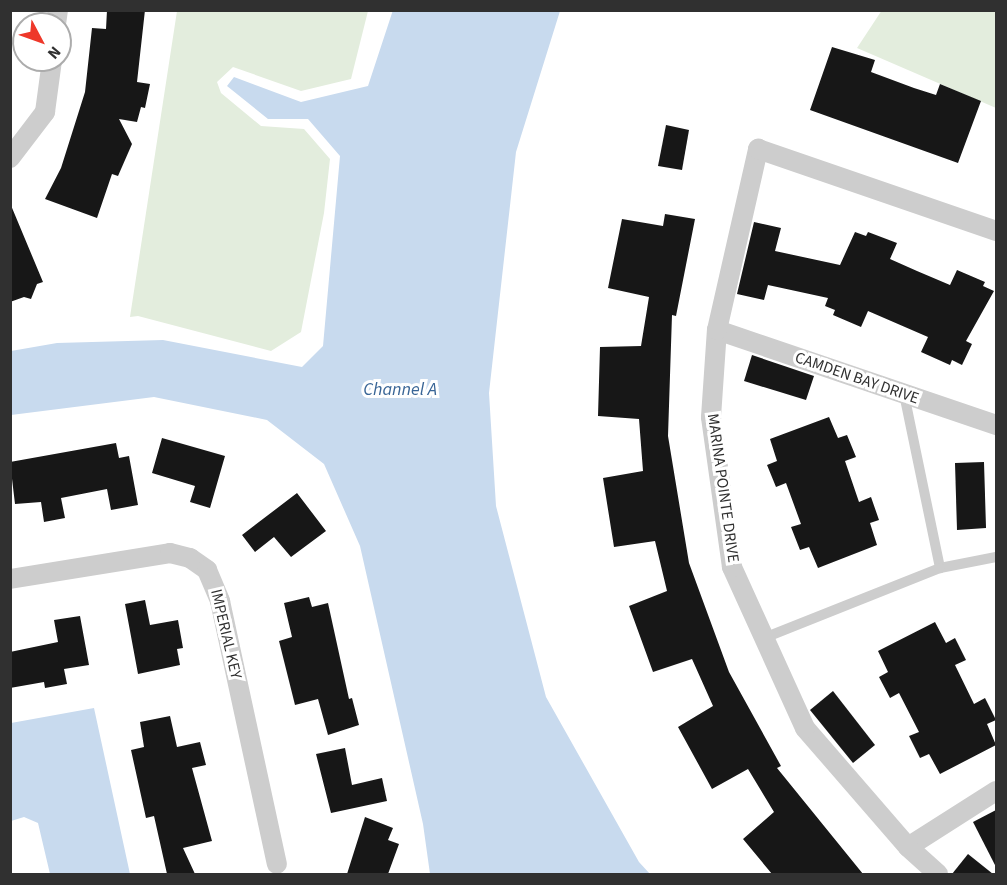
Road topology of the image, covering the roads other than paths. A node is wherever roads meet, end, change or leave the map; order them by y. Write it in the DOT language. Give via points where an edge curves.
graph roads {
  1 [pos="50,72"];
  2 [pos="10,158"];
  3 [pos="996,231"];
  4 [pos="717,330"];
  5 [pos="904,394"];
  6 [pos="996,425"];
  7 [pos="996,557"];
  8 [pos="939,568"];
  9 [pos="10,579"];
  10 [pos="764,638"];
  11 [pos="996,791"];
  12 [pos="908,847"];
  13 [pos="277,864"];
  14 [pos="938,874"];
  1 -- 2 [label="street" via="45,112"];
  3 -- 4 [label="street, MARINA POINTE DRIVE" via="758,149"];
  4 -- 5 [label="street, CAMDEN BAY DRIVE"];
  4 -- 10 [label="street, MARINA POINTE DRIVE" via="711,417 732,567"];
  5 -- 6 [label="street, CAMDEN BAY DRIVE"];
  5 -- 8 [label="lane"];
  7 -- 8 [label="lane"];
  8 -- 10 [label="lane"];
  9 -- 13 [label="street, IMPERIAL KEY" via="170,553 190,558 207,570 220,601"];
  10 -- 12 [label="street, MARINA POINTE DRIVE" via="805,728"];
  11 -- 12 [label="street"];
  12 -- 14 [label="street, MARINA POINTE DRIVE"];
}
